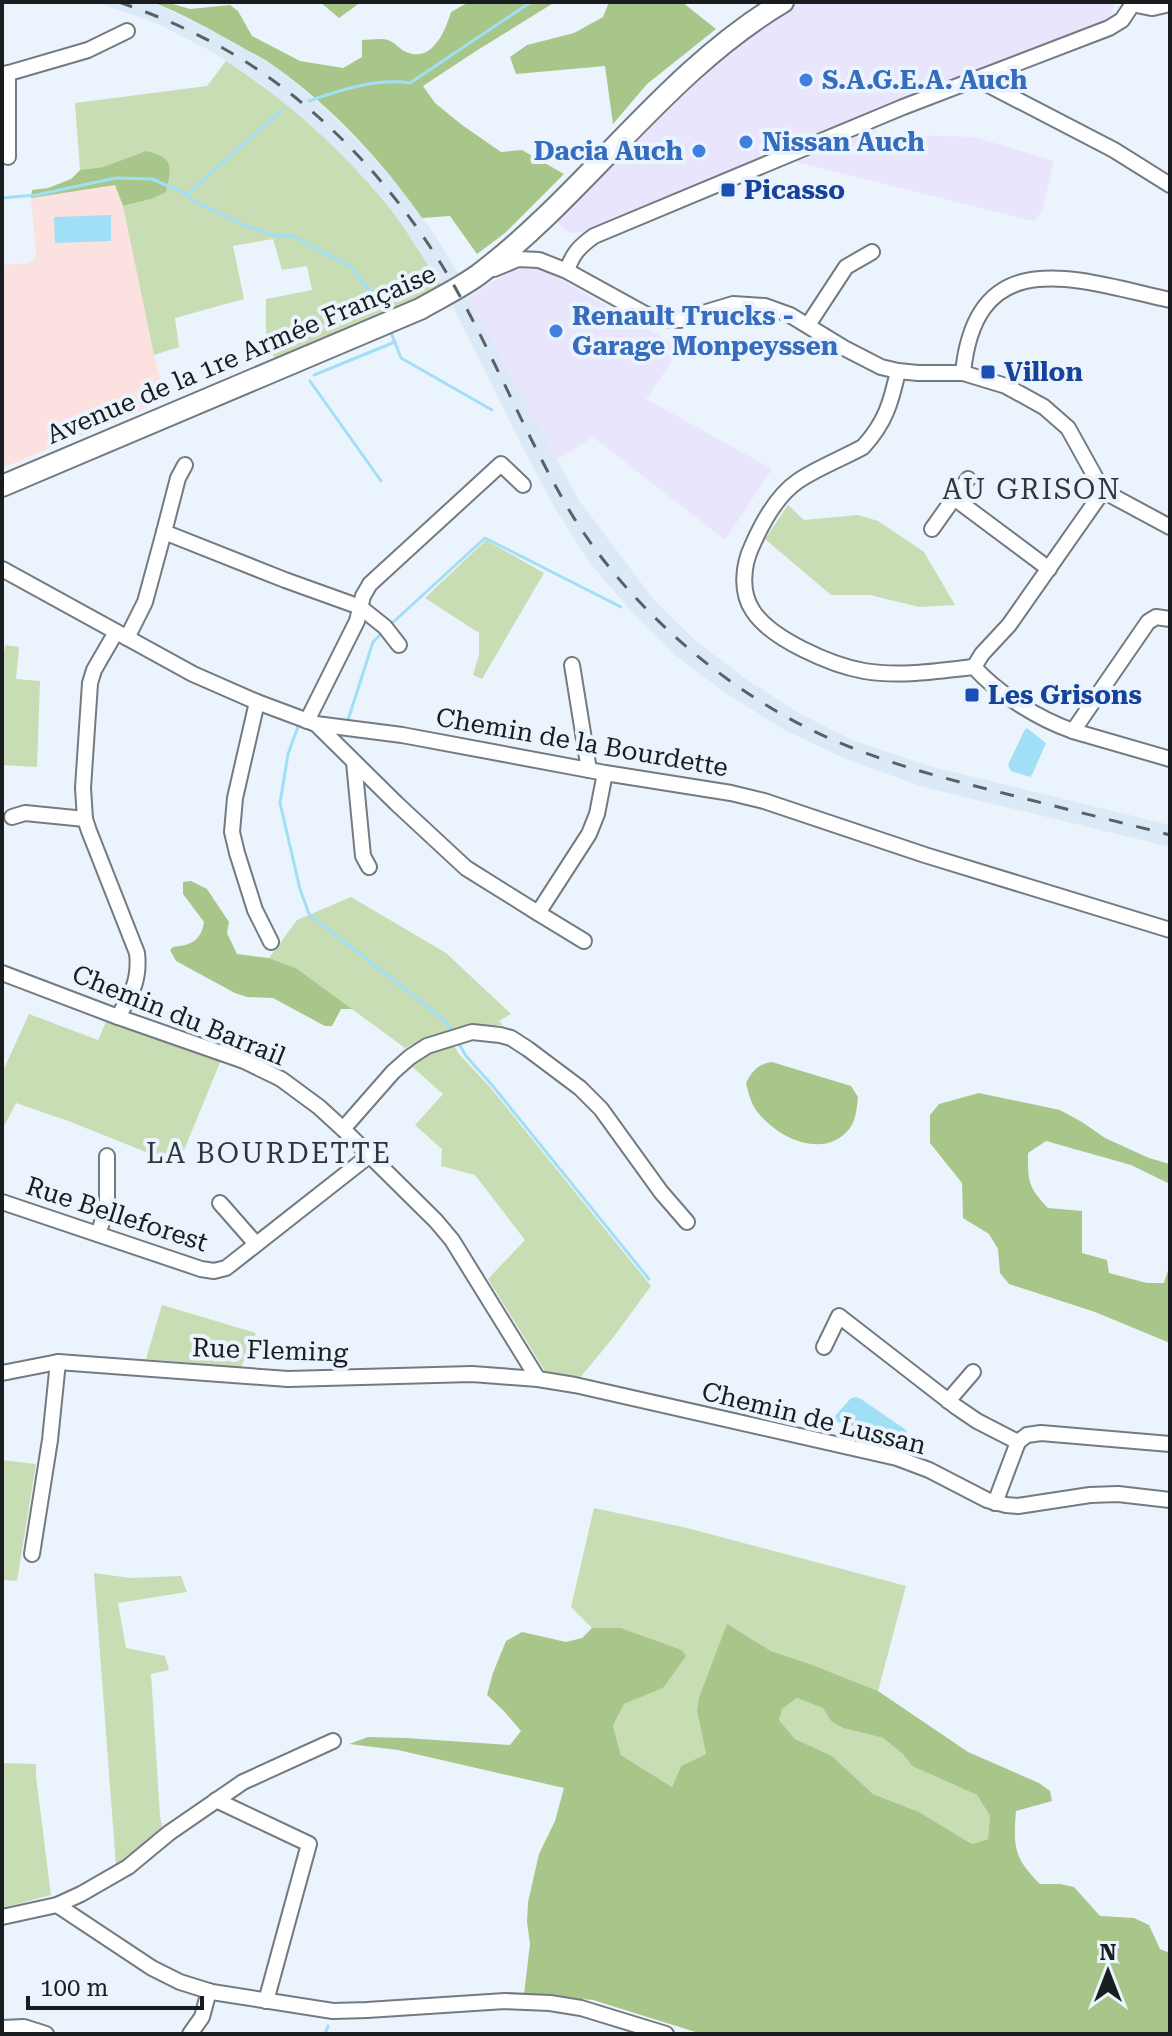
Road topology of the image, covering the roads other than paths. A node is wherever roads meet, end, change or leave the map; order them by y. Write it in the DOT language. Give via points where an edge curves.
graph roads {
  1 [pos="783,2"];
  2 [pos="1135,2"];
  3 [pos="1165,2"];
  4 [pos="127,31"];
  5 [pos="5,74"];
  6 [pos="977,79"];
  7 [pos="8,157"];
  8 [pos="1170,185"];
  9 [pos="872,252"];
  10 [pos="567,271"];
  11 [pos="476,277"];
  12 [pos="1170,300"];
  13 [pos="808,325"];
  14 [pos="898,371"];
  15 [pos="963,373"];
  16 [pos="185,465"];
  17 [pos="968,479"];
  18 [pos="523,485"];
  19 [pos="2,486"];
  20 [pos="1103,491"];
  21 [pos="954,498"];
  22 [pos="1170,527"];
  23 [pos="932,529"];
  24 [pos="164,532"];
  25 [pos="2,569"];
  26 [pos="1049,569"];
  27 [pos="360,607"];
  28 [pos="1170,619"];
  29 [pos="122,635"];
  30 [pos="399,645"];
  31 [pos="572,665"];
  32 [pos="974,667"];
  33 [pos="257,702"];
  34 [pos="312,722"];
  35 [pos="1073,731"];
  36 [pos="1170,759"];
  37 [pos="354,762"];
  38 [pos="589,770"];
  39 [pos="605,773"];
  40 [pos="12,817"];
  41 [pos="85,819"];
  42 [pos="369,867"];
  43 [pos="481,878"];
  44 [pos="472,892"];
  45 [pos="538,913"];
  46 [pos="1170,930"];
  47 [pos="584,941"];
  48 [pos="271,942"];
  49 [pos="2,973"];
  50 [pos="118,1017"];
  51 [pos="343,1129"];
  52 [pos="370,1155"];
  53 [pos="107,1156"];
  54 [pos="2,1202"];
  55 [pos="220,1203"];
  56 [pos="687,1222"];
  57 [pos="98,1234"];
  58 [pos="256,1244"];
  59 [pos="824,1347"];
  60 [pos="58,1362"];
  61 [pos="973,1372"];
  62 [pos="2,1373"];
  63 [pos="538,1379"];
  64 [pos="948,1401"];
  65 [pos="1018,1442"];
  66 [pos="1170,1444"];
  67 [pos="1170,1500"];
  68 [pos="995,1503"];
  69 [pos="32,1554"];
  70 [pos="333,1741"];
  71 [pos="216,1800"];
  72 [pos="57,1905"];
  73 [pos="2,1917"];
  74 [pos="209,1991"];
  75 [pos="266,2001"];
  76 [pos="2,2028"];
  77 [pos="46,2034"];
  78 [pos="190,2034"];
  79 [pos="666,2034"];
  1 -- 11 [label="main road, Avenue de la 1re Armée Française" via="729,38 518,243"];
  2 -- 3 [label="main road"];
  2 -- 6 [label="street" via="1109,28"];
  4 -- 5 [label="street" via="88,50"];
  5 -- 7 [label="street"];
  6 -- 8 [label="street"];
  6 -- 10 [label="street" via="594,236 572,256"];
  9 -- 13 [label="street" via="846,267"];
  10 -- 11 [label="street" via="528,259"];
  10 -- 13 [label="street" via="645,314 681,327 720,307 745,304 772,308"];
  11 -- 19 [label="main road, Avenue de la 1re Armée Française" via="420,309"];
  12 -- 15 [label="street" via="1060,279 1021,281 994,295 978,314"];
  13 -- 14 [label="street" via="864,359"];
  14 -- 15 [label="street"];
  14 -- 32 [label="street" via="888,412 863,447 796,482 771,511 747,556 747,598 753,611 779,634 840,666 920,674"];
  15 -- 20 [label="street" via="1006,386 1054,414 1068,428"];
  16 -- 24 [label="street"];
  17 -- 21 [label="street"];
  18 -- 27 [label="street" via="501,464 370,584"];
  20 -- 22 [label="street"];
  20 -- 26 [label="street"];
  21 -- 23 [label="street"];
  21 -- 26 [label="street"];
  24 -- 27 [label="street"];
  24 -- 29 [label="street" via="145,602"];
  25 -- 29 [label="street, Chemin de la Bourdette"];
  26 -- 32 [label="street"];
  27 -- 30 [label="street"];
  27 -- 34 [label="street"];
  28 -- 35 [label="street" via="1148,622"];
  29 -- 33 [label="street, Chemin de la Bourdette"];
  29 -- 41 [label="street" via="90,683"];
  31 -- 38 [label="street"];
  32 -- 35 [label="street" via="1029,709"];
  33 -- 34 [label="street, Chemin de la Bourdette"];
  33 -- 48 [label="street" via="232,832 255,910"];
  34 -- 37 [label="street"];
  34 -- 38 [label="street, Chemin de la Bourdette"];
  35 -- 36 [label="street"];
  37 -- 42 [label="street" via="363,856"];
  37 -- 43 [label="street"];
  38 -- 39 [label="street, Chemin de la Bourdette"];
  39 -- 45 [label="street" via="589,834"];
  39 -- 46 [label="street, Chemin de la Bourdette" via="764,801"];
  40 -- 41 [label="street" via="25,813"];
  41 -- 50 [label="street" via="137,953 135,986"];
  43 -- 44 [label="street"];
  43 -- 45 [label="street"];
  45 -- 47 [label="street"];
  49 -- 50 [label="street, Chemin du Barrail"];
  50 -- 51 [label="street, Chemin du Barrail" via="264,1070 302,1093"];
  51 -- 52 [label="street, Chemin du Barrail"];
  51 -- 56 [label="street" via="393,1072 427,1046 472,1032 500,1035 580,1088"];
  52 -- 58 [label="street, Rue Belleforest"];
  52 -- 63 [label="street, Chemin du Barrail" via="452,1240"];
  53 -- 57 [label="street" via="107,1208"];
  54 -- 57 [label="street, Rue Belleforest"];
  55 -- 58 [label="street"];
  57 -- 58 [label="street, Rue Belleforest" via="214,1271"];
  59 -- 64 [label="street" via="839,1316"];
  60 -- 62 [label="street, Rue Fleming"];
  60 -- 63 [label="street, Rue Fleming" via="288,1379 472,1374"];
  60 -- 69 [label="street"];
  61 -- 64 [label="street"];
  63 -- 68 [label="street, Chemin de Lussan" via="897,1458"];
  64 -- 65 [label="street"];
  65 -- 66 [label="street" via="1041,1433"];
  65 -- 68 [label="street"];
  67 -- 68 [label="street, Chemin de Lussan" via="1118,1494 1018,1506"];
  70 -- 71 [label="street"];
  71 -- 72 [label="street" via="128,1867"];
  71 -- 75 [label="street" via="309,1844"];
  72 -- 73 [label="street"];
  72 -- 74 [label="street" via="152,1968"];
  74 -- 75 [label="street"];
  74 -- 78 [label="street" via="202,2017"];
  75 -- 79 [label="street" via="333,2011 550,2003"];
  76 -- 77 [label="street"];
}
